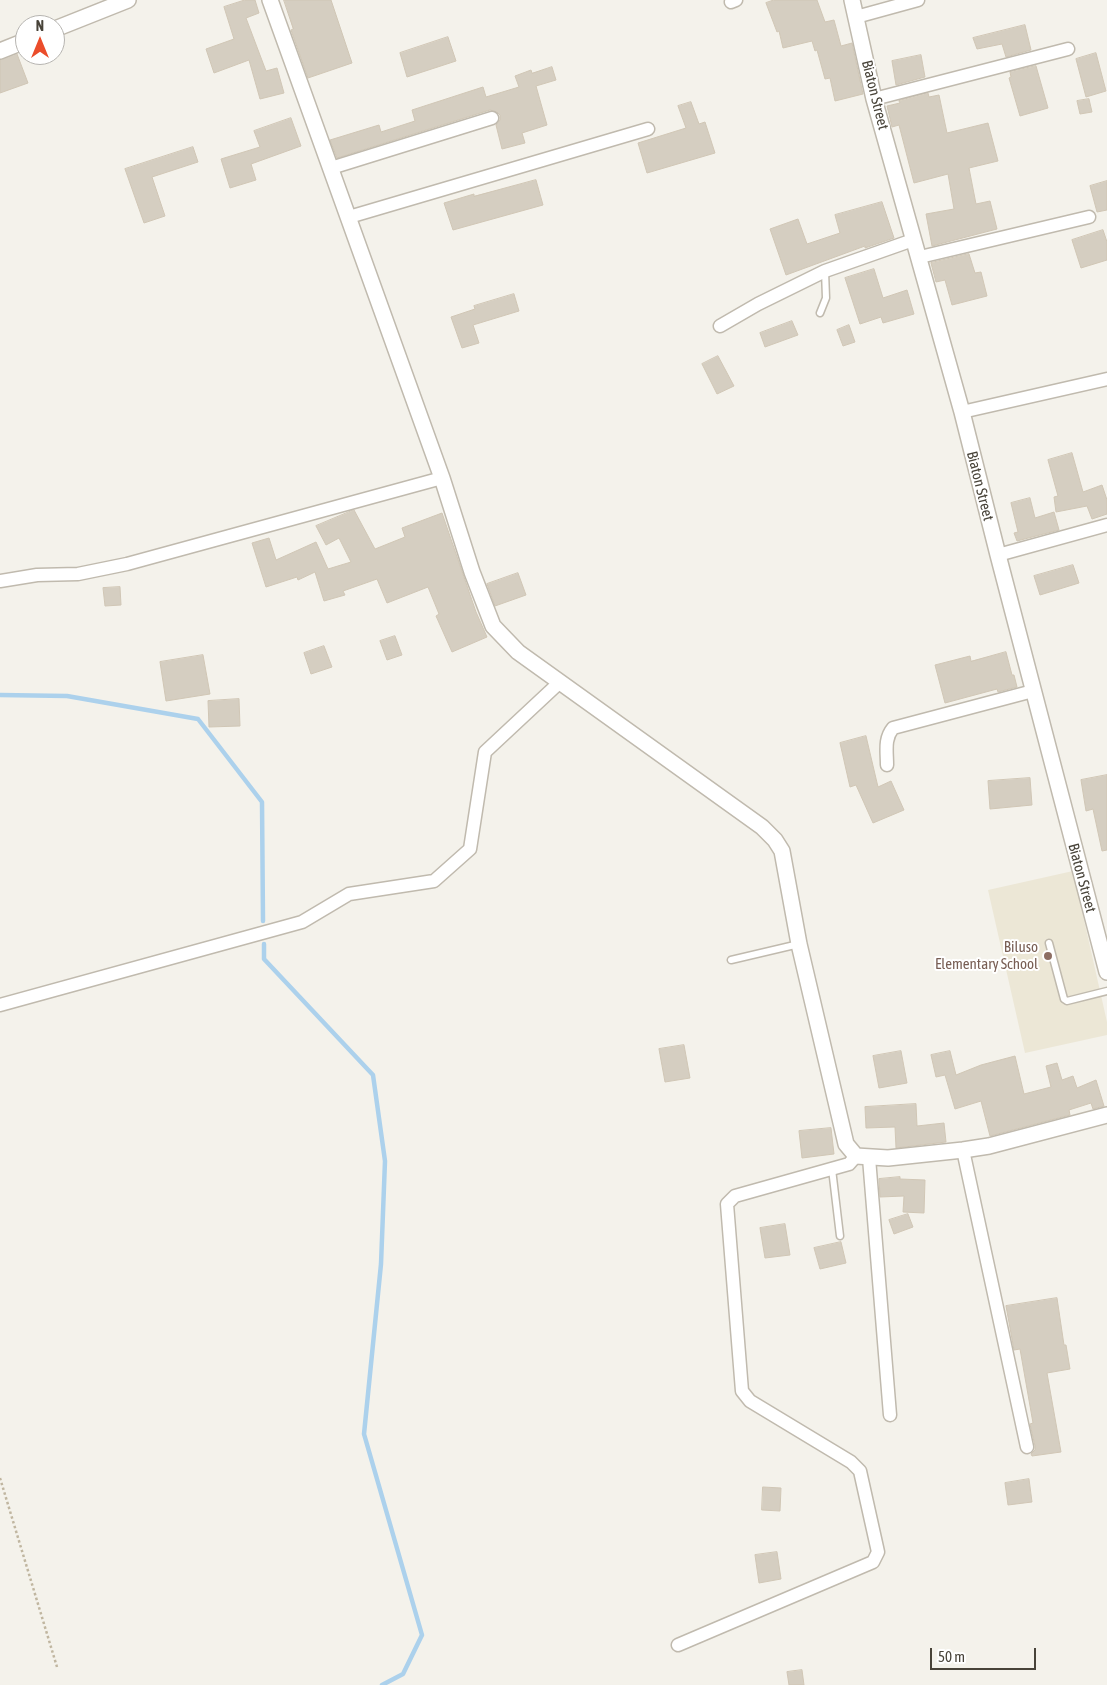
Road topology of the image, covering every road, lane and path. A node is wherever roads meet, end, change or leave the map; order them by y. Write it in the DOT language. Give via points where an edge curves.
graph roads {
  1 [pos="128,0"];
  2 [pos="270,0"];
  3 [pos="852,0"];
  4 [pos="918,0"];
  5 [pos="856,16"];
  6 [pos="65,25"];
  7 [pos="15,45"];
  8 [pos="1068,49"];
  9 [pos="0,51"];
  10 [pos="874,99"];
  11 [pos="492,118"];
  12 [pos="648,129"];
  13 [pos="331,168"];
  14 [pos="349,217"];
  15 [pos="1089,217"];
  16 [pos="913,240"];
  17 [pos="920,258"];
  18 [pos="825,271"];
  19 [pos="820,313"];
  20 [pos="720,326"];
  21 [pos="1107,379"];
  22 [pos="962,412"];
  23 [pos="442,478"];
  24 [pos="1107,525"];
  25 [pos="998,555"];
  26 [pos="0,581"];
  27 [pos="560,682"];
  28 [pos="1033,691"];
  29 [pos="887,765"];
  30 [pos="1049,943"];
  31 [pos="799,944"];
  32 [pos="732,960"];
  33 [pos="1107,972"];
  34 [pos="1107,991"];
  35 [pos="0,1005"];
  36 [pos="1107,1115"];
  37 [pos="963,1150"];
  38 [pos="863,1157"];
  39 [pos="832,1169"];
  40 [pos="840,1236"];
  41 [pos="890,1415"];
  42 [pos="1027,1447"];
  43 [pos="0,1478"];
  44 [pos="678,1646"];
  45 [pos="57,1667"];
  1 -- 6 [label="street"];
  2 -- 13 [label="street"];
  3 -- 5 [label="street, Biaton Street"];
  4 -- 5 [label="street"];
  5 -- 10 [label="street, Biaton Street"];
  7 -- 9 [label="street"];
  8 -- 10 [label="street"];
  10 -- 16 [label="street, Biaton Street"];
  11 -- 13 [label="street"];
  12 -- 14 [label="street"];
  13 -- 14 [label="street"];
  14 -- 23 [label="street"];
  15 -- 17 [label="street"];
  16 -- 17 [label="street, Biaton Street"];
  16 -- 18 [label="street"];
  17 -- 22 [label="street, Biaton Street"];
  18 -- 19 [label="lane" via="826,298"];
  18 -- 20 [label="street"];
  21 -- 22 [label="street"];
  22 -- 25 [label="street, Biaton Street"];
  23 -- 26 [label="street" via="127,564 78,574"];
  23 -- 27 [label="street" via="493,626 518,652"];
  24 -- 25 [label="street"];
  25 -- 28 [label="street, Biaton Street"];
  27 -- 31 [label="street" via="762,827 775,840 782,850"];
  27 -- 35 [label="street" via="485,752 470,849 434,881 348,894 302,922"];
  28 -- 29 [label="street" via="893,728 886,744"];
  28 -- 33 [label="street, Biaton Street"];
  30 -- 34 [label="lane" via="1064,999 1067,1001"];
  31 -- 32 [label="lane"];
  31 -- 38 [label="street" via="846,1144"];
  36 -- 37 [label="street"];
  37 -- 38 [label="street" via="888,1158"];
  37 -- 42 [label="street"];
  38 -- 39 [label="street"];
  38 -- 41 [label="street"];
  39 -- 40 [label="lane"];
  39 -- 44 [label="street" via="735,1196 727,1204 742,1391 750,1401 851,1462 860,1471 878,1552 873,1562"];
  43 -- 45 [label="path"];
}
